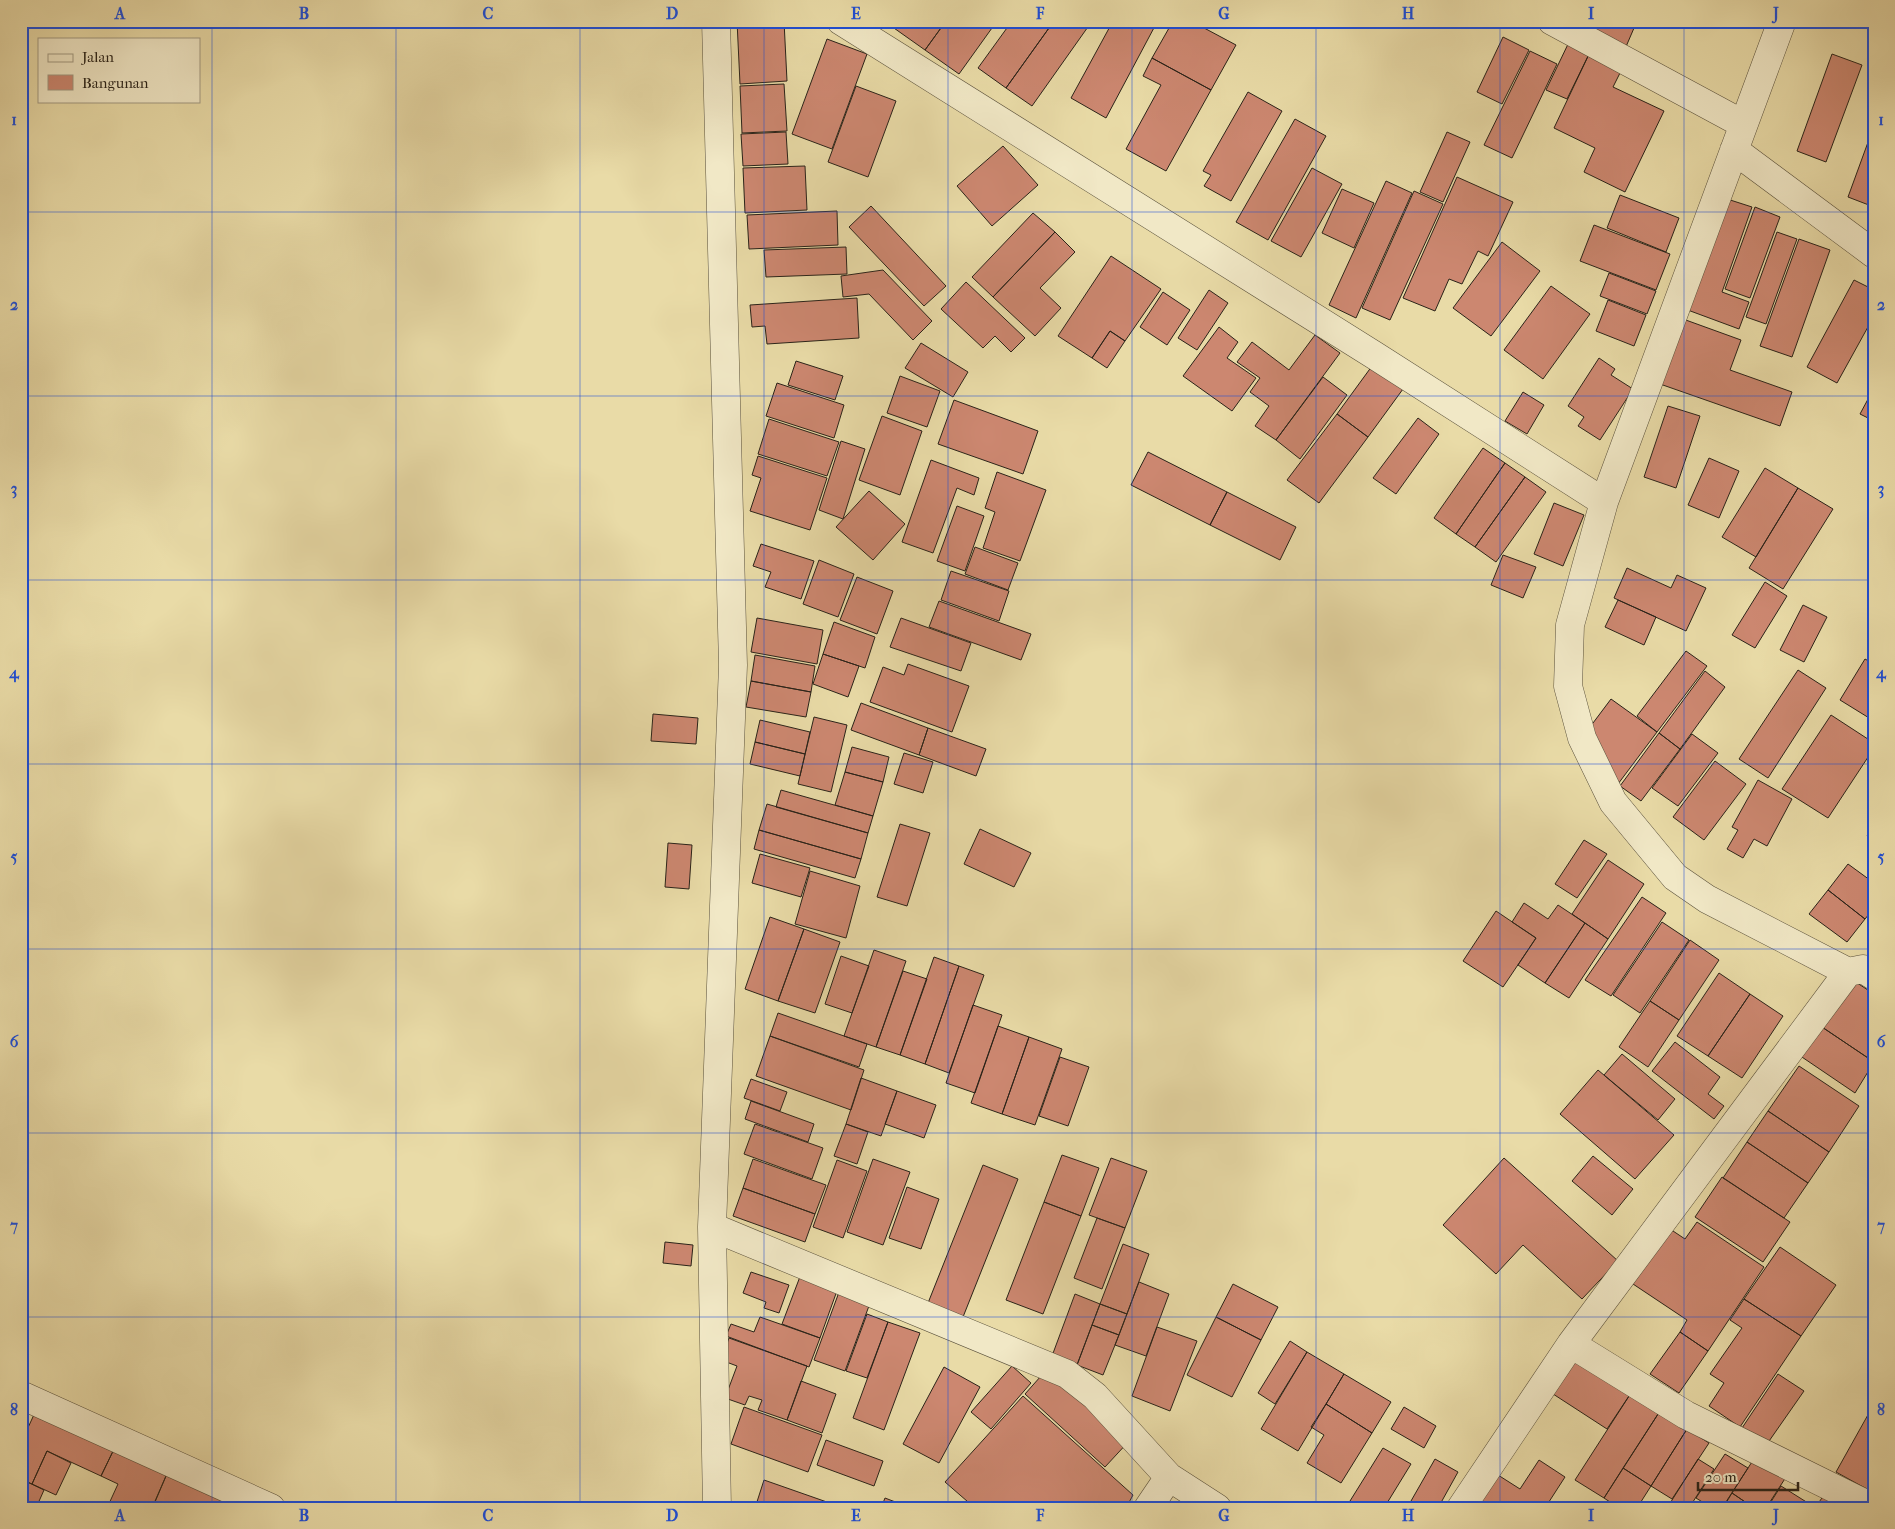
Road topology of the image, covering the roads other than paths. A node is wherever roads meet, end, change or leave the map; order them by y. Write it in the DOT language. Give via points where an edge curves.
graph roads {
  1 [pos="716,21"];
  2 [pos="841,21"];
  3 [pos="1552,21"];
  4 [pos="1782,21"];
  5 [pos="1744,124"];
  6 [pos="1734,150"];
  7 [pos="1874,254"];
  8 [pos="1604,502"];
  9 [pos="1865,967"];
  10 [pos="712,1227"];
  11 [pos="1571,1344"];
  12 [pos="21,1395"];
  13 [pos="1169,1477"];
  14 [pos="239,1501"];
  15 [pos="271,1508"];
  16 [pos="717,1508"];
  17 [pos="1148,1508"];
  18 [pos="1216,1508"];
  19 [pos="1461,1508"];
  20 [pos="1874,1508"];
  1 -- 10 [label="street" via="733,665"];
  2 -- 8 [label="street" via="1366,349"];
  3 -- 5 [label="street"];
  4 -- 5 [label="street"];
  5 -- 6 [label="street"];
  6 -- 7 [label="street"];
  6 -- 8 [label="street"];
  8 -- 9 [label="street" via="1570,625 1568,686 1582,738 1613,802 1675,877 1707,899"];
  9 -- 11 [label="street"];
  10 -- 13 [label="street" via="1067,1374 1095,1396"];
  10 -- 16 [label="street"];
  11 -- 19 [label="street"];
  11 -- 20 [label="street" via="1686,1415"];
  12 -- 14 [label="street"];
  13 -- 17 [label="street"];
  13 -- 18 [label="street"];
  14 -- 15 [label="street"];
}
